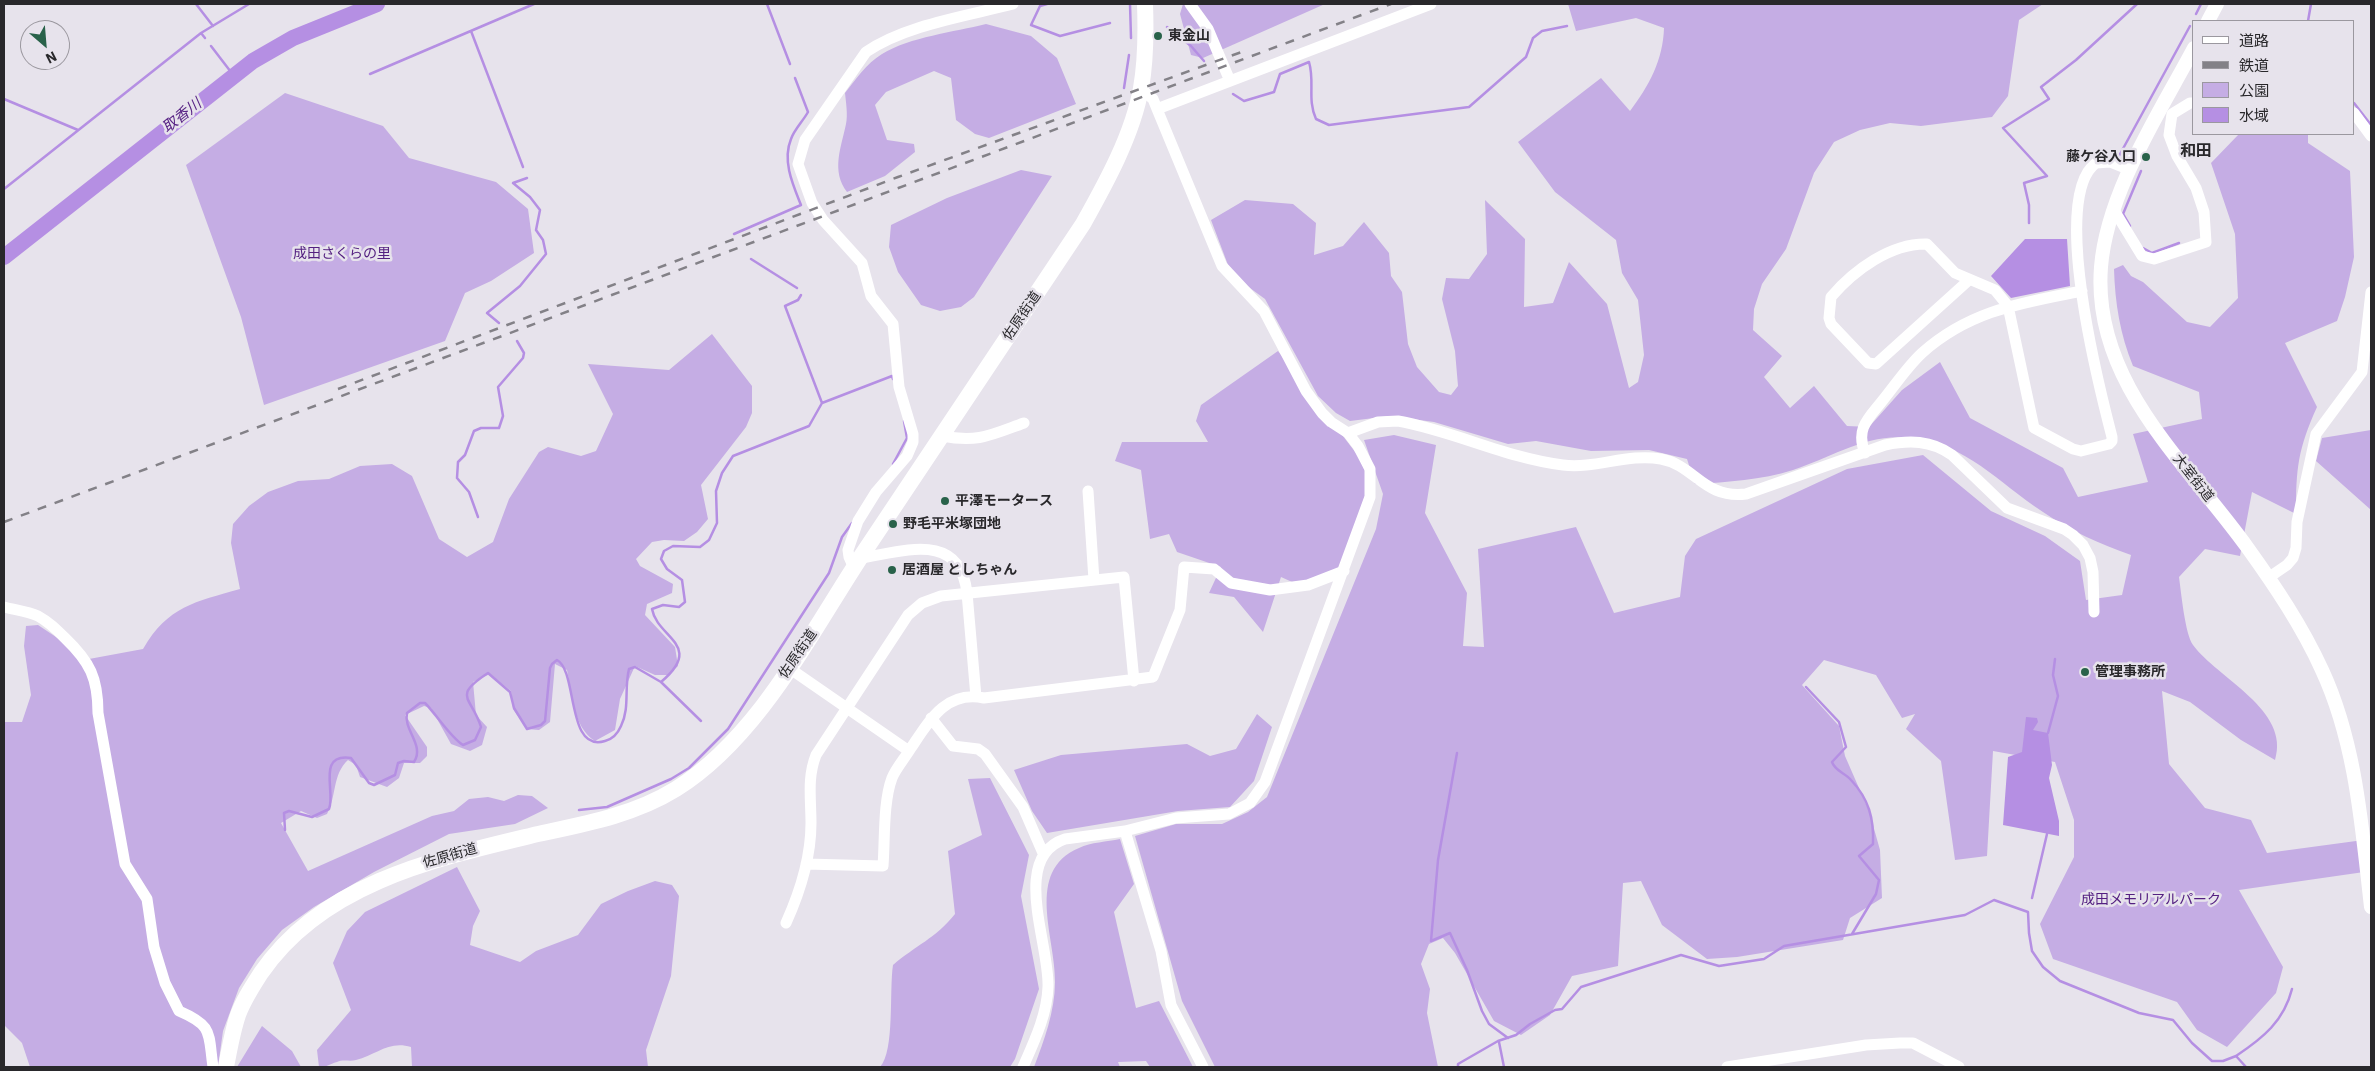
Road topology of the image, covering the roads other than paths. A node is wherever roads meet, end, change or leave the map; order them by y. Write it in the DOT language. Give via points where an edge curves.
graph roads {
  1 [pos="1013,4"];
  2 [pos="1145,4"];
  3 [pos="1190,4"];
  4 [pos="1431,4"];
  5 [pos="2217,4"];
  6 [pos="2209,20"];
  7 [pos="2192,52"];
  8 [pos="1230,81"];
  9 [pos="1141,89"];
  10 [pos="2192,103"];
  11 [pos="1157,108"];
  12 [pos="2355,114"];
  13 [pos="2371,136"];
  14 [pos="2130,170"];
  15 [pos="2114,210"];
  16 [pos="1969,280"];
  17 [pos="2082,291"];
  18 [pos="2371,292"];
  19 [pos="2008,306"];
  20 [pos="1024,423"];
  21 [pos="1348,433"];
  22 [pos="942,436"];
  23 [pos="1865,452"];
  24 [pos="1088,491"];
  25 [pos="857,563"];
  26 [pos="1344,571"];
  27 [pos="2268,578"];
  28 [pos="1094,580"];
  29 [pos="967,593"];
  30 [pos="4,606"];
  31 [pos="2094,612"];
  32 [pos="789,668"];
  33 [pos="1134,681"];
  34 [pos="976,697"];
  35 [pos="846,708"];
  36 [pos="931,718"];
  37 [pos="909,751"];
  38 [pos="1125,831"];
  39 [pos="1043,853"];
  40 [pos="806,864"];
  41 [pos="2371,907"];
  42 [pos="786,923"];
  43 [pos="213,1067"];
  44 [pos="226,1067"];
  45 [pos="1023,1067"];
  46 [pos="1204,1067"];
  47 [pos="1727,1067"];
  48 [pos="1959,1067"];
  1 -- 25 [label="street" via="921,28 878,44 866,52 805,140 798,158 799,172 812,203 862,263 871,296 893,324 899,387 913,434 907,456 876,492 858,520 848,550"];
  2 -- 9 [label="highway, 佐原街道"];
  3 -- 8 [label="street" via="1208,29"];
  4 -- 8 [label="street"];
  5 -- 6 [label="main road"];
  7 -- 14 [label="main road, 大室街道"];
  8 -- 11 [label="street"];
  9 -- 11 [label="street" via="1153,99"];
  9 -- 22 [label="highway, 佐原街道" via="1116,163 1083,224"];
  10 -- 15 [label="street" via="2172,114 2169,135 2196,188 2204,212 2206,242 2154,259 2142,256"];
  11 -- 21 [label="street" via="1222,266 1264,311 1306,392 1331,422"];
  12 -- 13 [label="street"];
  14 -- 15 [label="main road, 大室街道"];
  14 -- 17 [label="street" via="2110,162 2096,163 2084,180 2077,206"];
  15 -- 27 [label="main road, 大室街道" via="2105,243 2101,292 2106,333 2113,354 2138,405"];
  16 -- 16 [label="street" via="1955,273 1927,244 1897,250 1871,259 1834,293 1829,318 1868,363 1876,364"];
  16 -- 19 [label="street" via="1995,290"];
  17 -- 19 [label="street"];
  17 -- 19 [label="street" via="2087,332 2112,441 2081,451 2034,428"];
  18 -- 27 [label="street" via="2362,372 2316,434 2297,522 2293,558"];
  19 -- 23 [label="street" via="1952,330 1911,364 1862,426 1860,440"];
  20 -- 22 [label="street" via="982,439"];
  21 -- 23 [label="street" via="1378,422 1398,422 1560,465 1592,466 1646,457 1663,459 1706,486 1732,495 1746,494"];
  21 -- 26 [label="street" via="1366,458 1372,482 1367,511"];
  22 -- 25 [label="highway, 佐原街道"];
  23 -- 31 [label="street" via="1901,442 1942,448 2007,508 2074,535 2090,558"];
  24 -- 28 [label="street"];
  25 -- 29 [label="street" via="897,552 943,552 960,567"];
  25 -- 32 [label="highway, 佐原街道"];
  26 -- 33 [label="street" via="1308,585 1270,590 1231,583 1214,569 1184,567 1180,610 1153,678"];
  26 -- 38 [label="street" via="1265,782 1250,803 1229,814 1176,818"];
  27 -- 41 [label="main road, 大室街道" via="2292,612 2322,670 2346,735"];
  28 -- 29 [label="street"];
  28 -- 33 [label="street" via="1124,577"];
  29 -- 34 [label="street"];
  29 -- 35 [label="street" via="933,598 913,610"];
  30 -- 43 [label="street" via="31,613 53,624 79,652 94,676 125,864 147,899 154,947 166,983 179,1011 200,1020 209,1035"];
  32 -- 35 [label="street"];
  32 -- 44 [label="highway, 佐原街道" via="729,746 673,791 611,817 420,865 356,891 322,912 288,940 249,992 238,1016"];
  33 -- 34 [label="street"];
  34 -- 36 [label="street" via="952,701"];
  35 -- 37 [label="street"];
  35 -- 40 [label="street" via="812,765 811,825"];
  36 -- 37 [label="street"];
  36 -- 39 [label="street" via="952,746 978,749 984,754 1023,807"];
  37 -- 40 [label="street" via="892,778 883,866"];
  38 -- 39 [label="street" via="1064,838"];
  38 -- 46 [label="street" via="1161,952 1171,1005"];
  39 -- 45 [label="street" via="1036,880 1048,986 1040,1026"];
  40 -- 42 [label="street" via="800,892"];
  47 -- 48 [label="street" via="1866,1045 1913,1043"];
}
